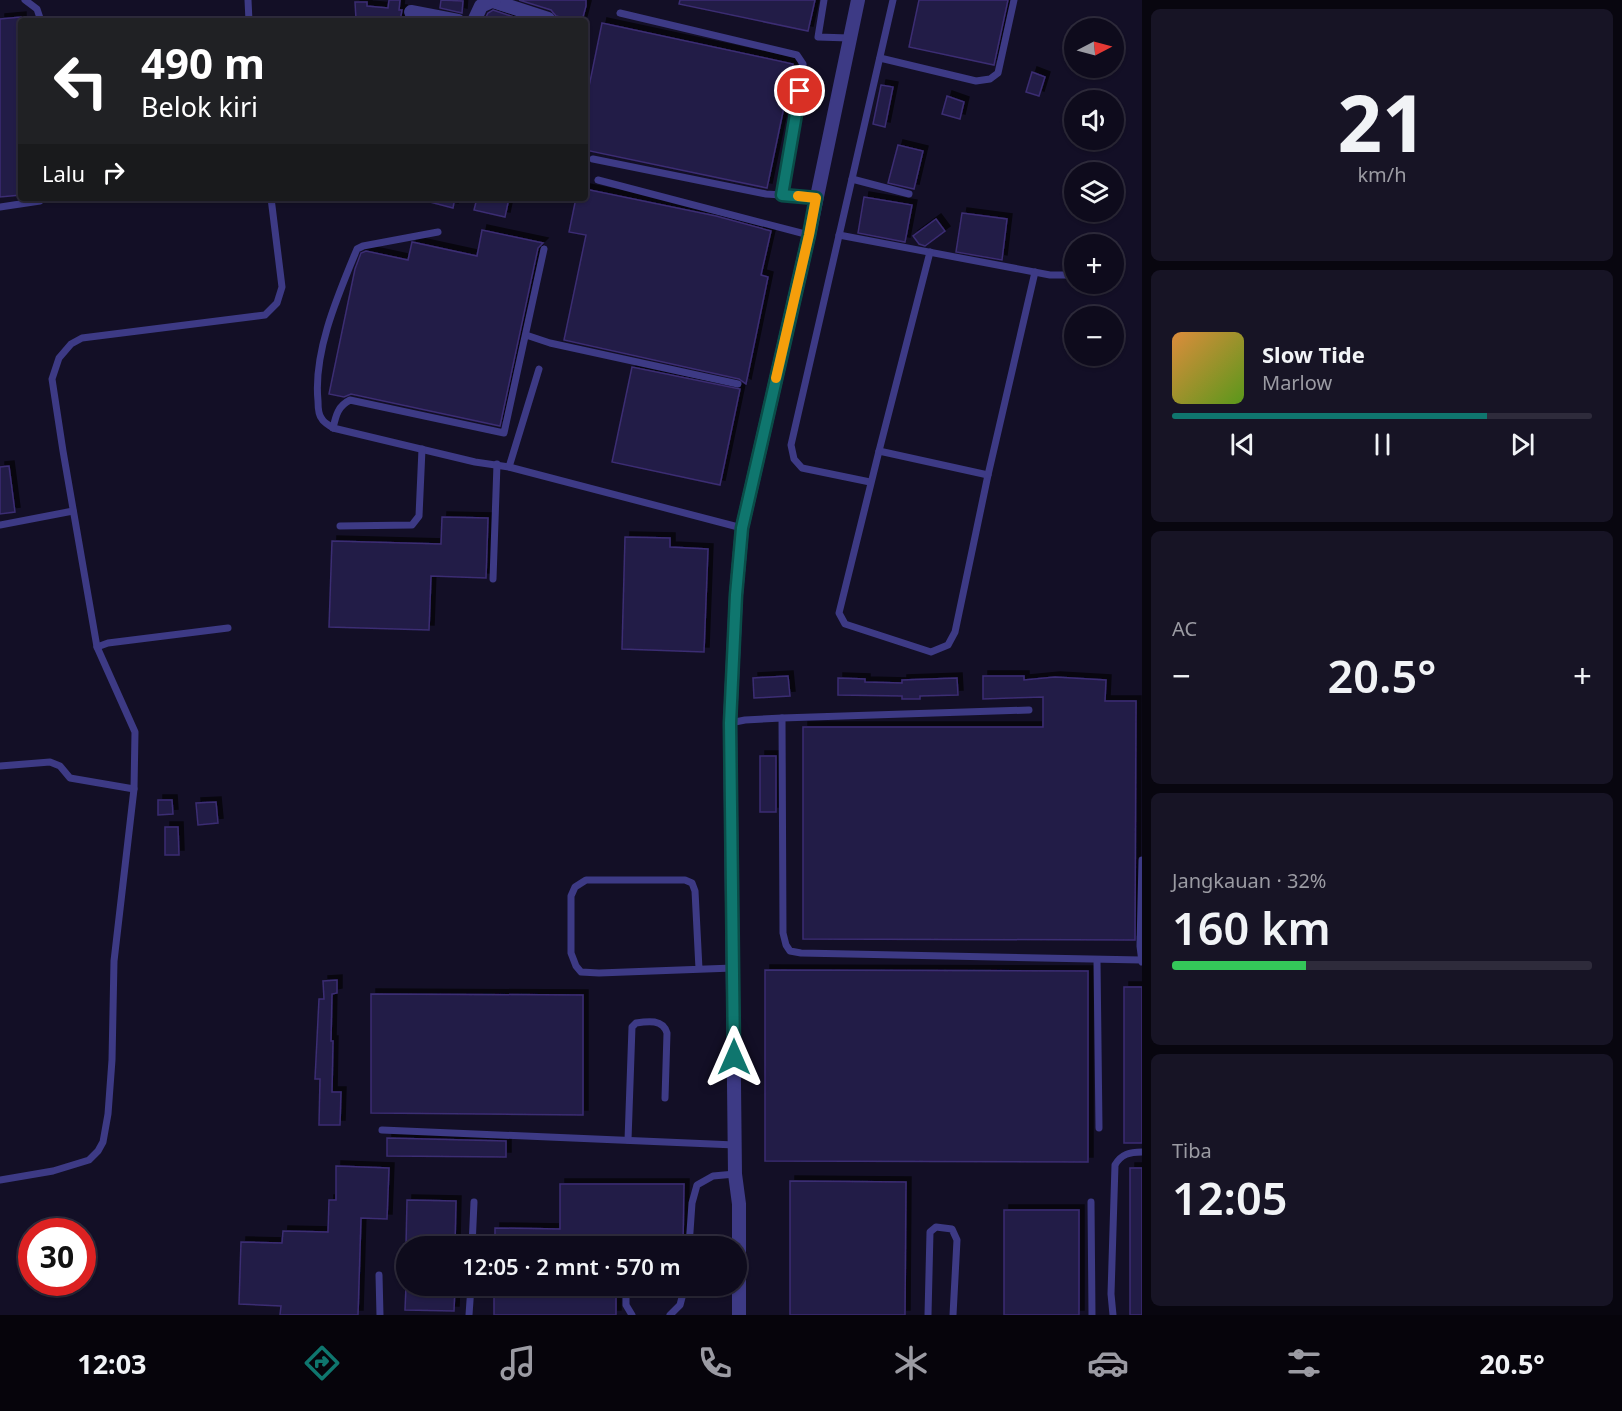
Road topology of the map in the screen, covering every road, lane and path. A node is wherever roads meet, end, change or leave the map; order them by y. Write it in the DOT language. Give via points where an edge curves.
graph roads {
  1 [pos="25,0"];
  2 [pos="248,0"];
  3 [pos="824,0"];
  4 [pos="858,0"];
  5 [pos="893,0"];
  6 [pos="1014,0"];
  7 [pos="493,1"];
  8 [pos="411,11"];
  9 [pos="620,13"];
  10 [pos="40,18"];
  11 [pos="249,18"];
  12 [pos="444,18"];
  13 [pos="475,18"];
  14 [pos="545,18"];
  15 [pos="849,38"];
  16 [pos="879,58"];
  17 [pos="593,159"];
  18 [pos="852,179"];
  19 [pos="598,180"];
  20 [pos="909,194"];
  21 [pos="782,195"];
  22 [pos="816,198"];
  23 [pos="40,201"];
  24 [pos="271,201"];
  25 [pos="0,207"];
  26 [pos="438,232"];
  27 [pos="809,235"];
  28 [pos="839,235"];
  29 [pos="544,249"];
  30 [pos="930,252"];
  31 [pos="1035,272"];
  32 [pos="1064,276"];
  33 [pos="526,334"];
  34 [pos="539,369"];
  35 [pos="738,384"];
  36 [pos="333,428"];
  37 [pos="422,449"];
  38 [pos="879,451"];
  39 [pos="497,464"];
  40 [pos="509,467"];
  41 [pos="987,475"];
  42 [pos="870,482"];
  43 [pos="73,511"];
  44 [pos="0,525"];
  45 [pos="340,526"];
  46 [pos="742,528"];
  47 [pos="493,579"];
  48 [pos="228,628"];
  49 [pos="97,647"];
  50 [pos="1029,710"];
  51 [pos="782,718"];
  52 [pos="730,723"];
  53 [pos="0,766"];
  54 [pos="134,789"];
  55 [pos="1142,860"];
  56 [pos="1097,960"];
  57 [pos="1142,961"];
  58 [pos="733,968"];
  59 [pos="699,969"];
  60 [pos="664,1098"];
  61 [pos="1099,1128"];
  62 [pos="382,1130"];
  63 [pos="628,1140"];
  64 [pos="735,1145"];
  65 [pos="1142,1152"];
  66 [pos="735,1174"];
  67 [pos="0,1180"];
  68 [pos="474,1202"];
  69 [pos="1091,1202"];
  70 [pos="472,1236"];
  71 [pos="690,1236"];
  72 [pos="379,1275"];
  73 [pos="470,1296"];
  74 [pos="626,1296"];
  75 [pos="682,1296"];
  76 [pos="380,1315"];
  77 [pos="469,1315"];
  78 [pos="632,1315"];
  79 [pos="670,1315"];
  80 [pos="739,1315"];
  81 [pos="928,1315"];
  82 [pos="953,1315"];
  83 [pos="1092,1315"];
  84 [pos="1113,1315"];
  1 -- 10 [label="lane" via="38,9"];
  2 -- 11 [label="lane"];
  3 -- 15 [label="lane" via="818,36"];
  4 -- 15 [label="street"];
  5 -- 16 [label="lane"];
  6 -- 16 [label="lane" via="998,73 990,79 976,81"];
  7 -- 13 [label="street" via="481,6"];
  7 -- 14 [label="street"];
  8 -- 12 [label="street"];
  9 -- 21 [label="lane" via="797,55 804,71"];
  15 -- 22 [label="street"];
  16 -- 18 [label="lane"];
  17 -- 21 [label="lane"];
  18 -- 20 [label="lane"];
  18 -- 28 [label="lane"];
  19 -- 27 [label="lane"];
  21 -- 22 [label="lane"];
  22 -- 27 [label="street"];
  23 -- 25 [label="lane"];
  24 -- 43 [label="lane" via="282,286 277,303 265,315 82,338 59,358 52,379"];
  26 -- 36 [label="lane" via="357,249 338,297 316,384 321,419"];
  27 -- 46 [label="street"];
  28 -- 30 [label="lane"];
  28 -- 42 [label="lane" via="791,445 794,459 802,468"];
  29 -- 33 [label="lane"];
  30 -- 31 [label="lane"];
  30 -- 38 [label="lane"];
  31 -- 32 [label="lane"];
  31 -- 41 [label="lane"];
  33 -- 35 [label="lane" via="550,344"];
  33 -- 36 [label="lane" via="503,434 350,400 338,410"];
  34 -- 40 [label="lane"];
  36 -- 37 [label="lane"];
  37 -- 39 [label="lane"];
  37 -- 45 [label="lane" via="417,522"];
  38 -- 41 [label="lane"];
  38 -- 42 [label="lane"];
  39 -- 40 [label="lane"];
  39 -- 47 [label="lane"];
  40 -- 46 [label="lane"];
  41 -- 42 [label="lane" via="955,632 948,645 931,652 845,624 841,619 839,613"];
  43 -- 44 [label="lane"];
  43 -- 49 [label="lane"];
  46 -- 52 [label="street"];
  48 -- 49 [label="lane"];
  49 -- 54 [label="lane" via="135,732"];
  50 -- 51 [label="lane"];
  51 -- 52 [label="lane"];
  51 -- 56 [label="lane" via="783,933 790,951"];
  52 -- 58 [label="street"];
  53 -- 54 [label="lane" via="50,762 60,766 70,778"];
  54 -- 67 [label="lane" via="114,961 112,1060 103,1142 89,1160"];
  55 -- 57 [label="lane"];
  56 -- 57 [label="lane"];
  56 -- 61 [label="lane"];
  58 -- 59 [label="lane"];
  58 -- 64 [label="street"];
  59 -- 59 [label="lane" via="581,972 571,953 571,896 575,887 586,880 692,883"];
  60 -- 63 [label="lane" via="665,1027 661,1023 636,1023 632,1027"];
  62 -- 63 [label="lane"];
  63 -- 64 [label="lane"];
  64 -- 66 [label="street"];
  65 -- 84 [label="lane" via="1125,1154 1115,1165"];
  66 -- 71 [label="lane" via="713,1176 697,1185"];
  66 -- 80 [label="street" via="739,1204"];
  68 -- 70 [label="lane"];
  69 -- 83 [label="lane"];
  72 -- 76 [label="lane"];
  73 -- 77 [label="lane"];
  74 -- 78 [label="lane"];
  75 -- 79 [label="lane"];
  81 -- 82 [label="lane" via="930,1232 936,1227 952,1228 957,1240"];
}
